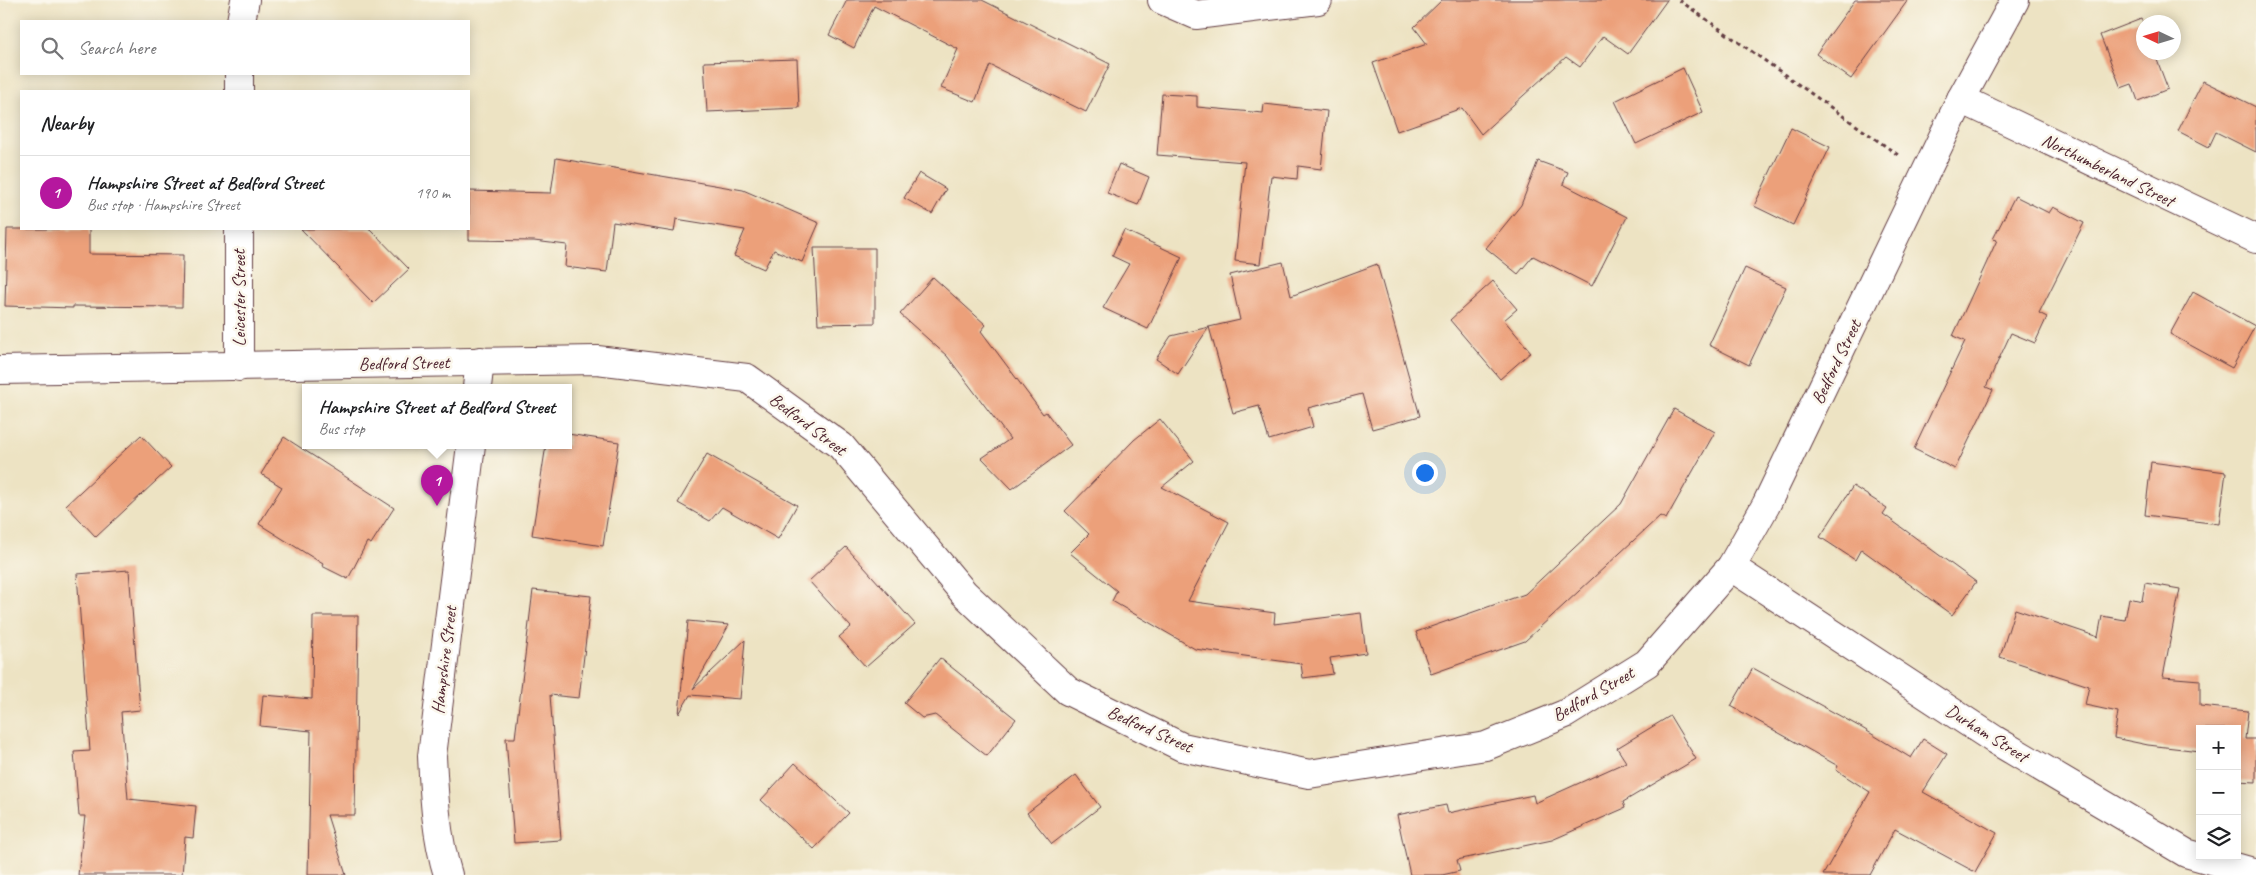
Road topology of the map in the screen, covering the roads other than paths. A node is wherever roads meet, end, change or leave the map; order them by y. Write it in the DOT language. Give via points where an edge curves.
graph roads {
  1 [pos="245,0"];
  2 [pos="1162,0"];
  3 [pos="1318,0"];
  4 [pos="2015,0"];
  5 [pos="241,20"];
  6 [pos="239,75"];
  7 [pos="239,90"];
  8 [pos="1961,99"];
  9 [pos="239,230"];
  10 [pos="2256,239"];
  11 [pos="239,367"];
  12 [pos="0,370"];
  13 [pos="479,374"];
  14 [pos="470,449"];
  15 [pos="1731,567"];
  16 [pos="2183,864"];
  17 [pos="2256,873"];
  18 [pos="448,875"];
  1 -- 5 [label="street"];
  2 -- 3 [label="street" via="1196,15"];
  4 -- 8 [label="street, Bedford Street"];
  6 -- 7 [label="street"];
  8 -- 10 [label="street, Northumberland Street"];
  8 -- 15 [label="street, Bedford Street" via="1766,505"];
  9 -- 11 [label="street, Leicester Street"];
  11 -- 12 [label="street, Bedford Street"];
  11 -- 13 [label="street, Bedford Street"];
  13 -- 15 [label="street, Bedford Street" via="597,360 747,378 841,446 964,593 1068,691 1182,747 1308,774 1486,746 1565,714 1646,663"];
  14 -- 18 [label="street, Hampshire Street" via="432,756 435,806"];
  15 -- 16 [label="street, Durham Street"];
  16 -- 17 [label="street, Durham Street"];
}
